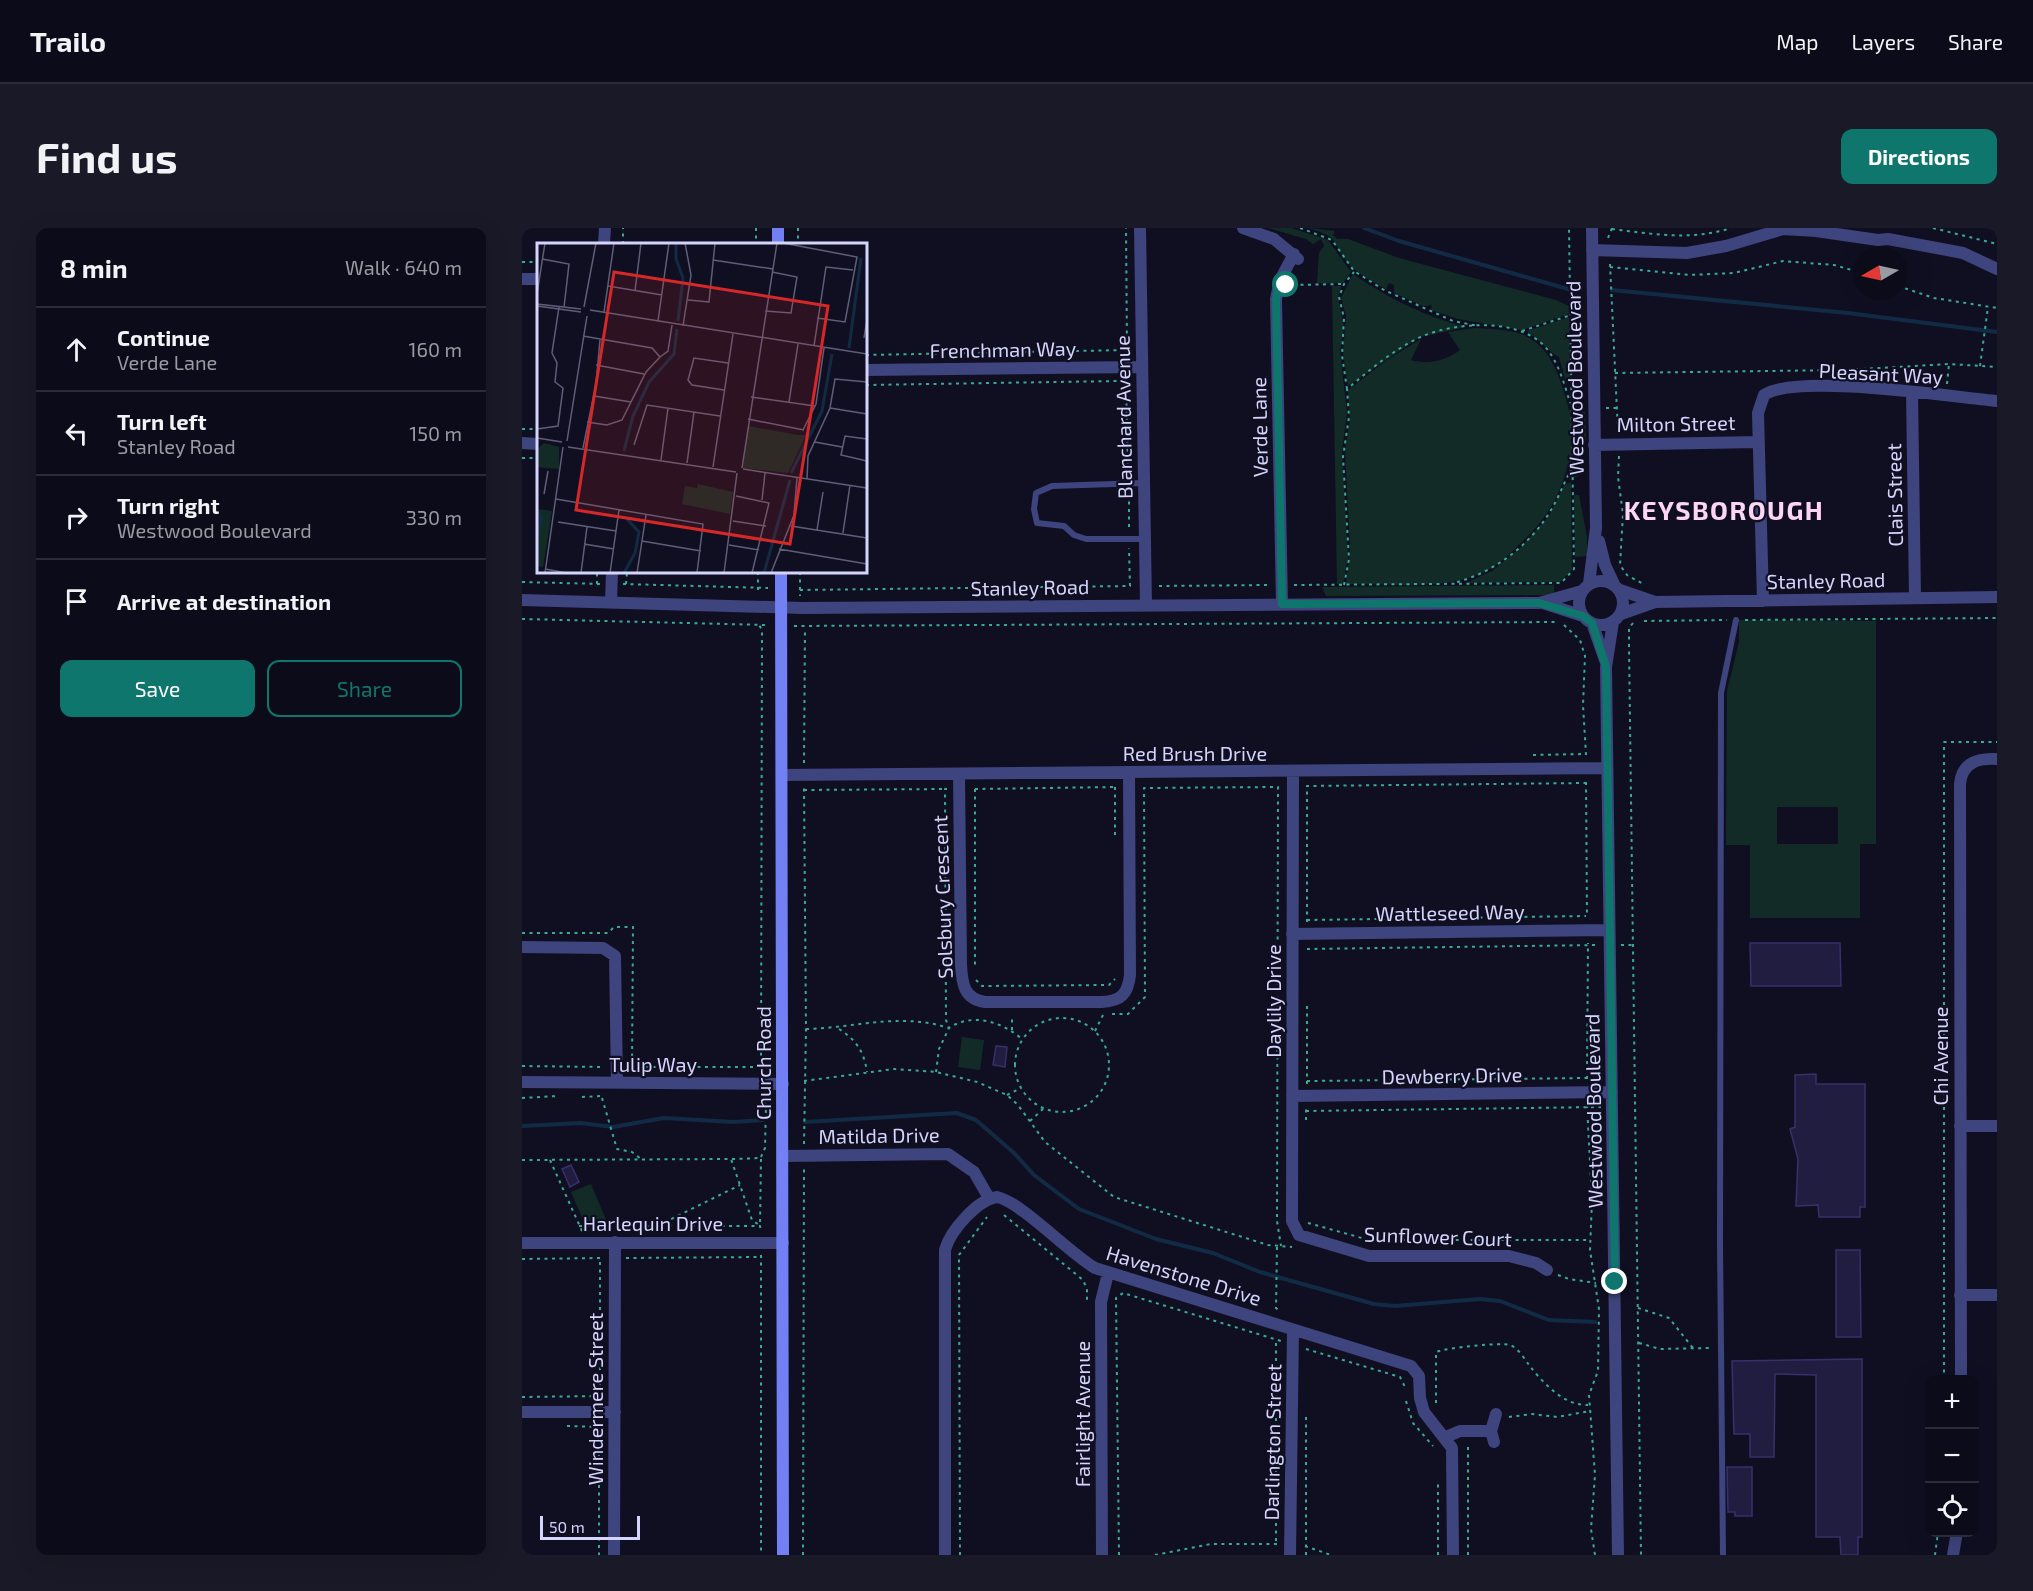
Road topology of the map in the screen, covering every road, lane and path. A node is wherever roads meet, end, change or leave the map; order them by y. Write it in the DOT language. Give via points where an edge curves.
graph roads {
  1 [pos="1126,228"];
  2 [pos="1140,228"];
  3 [pos="1243,228"];
  4 [pos="1300,228"];
  5 [pos="1569,228"];
  6 [pos="1592,228"];
  7 [pos="1731,228"];
  8 [pos="1933,228"];
  9 [pos="1612,230"];
  10 [pos="1892,234"];
  11 [pos="1997,244"];
  12 [pos="1592,249"];
  13 [pos="1610,267"];
  14 [pos="1997,269"];
  15 [pos="1853,270"];
  16 [pos="1354,271"];
  17 [pos="1280,280"];
  18 [pos="1344,284"];
  19 [pos="1907,289"];
  20 [pos="1988,307"];
  21 [pos="1997,308"];
  22 [pos="1571,315"];
  23 [pos="1480,326"];
  24 [pos="1521,332"];
  25 [pos="867,355"];
  26 [pos="1949,364"];
  27 [pos="1980,366"];
  28 [pos="1142,367"];
  29 [pos="1997,367"];
  30 [pos="867,370"];
  31 [pos="1615,374"];
  32 [pos="867,385"];
  33 [pos="1347,389"];
  34 [pos="1911,392"];
  35 [pos="1945,396"];
  36 [pos="1997,401"];
  37 [pos="1572,408"];
  38 [pos="1758,442"];
  39 [pos="522,443"];
  40 [pos="537,444"];
  41 [pos="1594,445"];
  42 [pos="1573,468"];
  43 [pos="1128,483"];
  44 [pos="1145,483"];
  45 [pos="1596,528"];
  46 [pos="1145,538"];
  47 [pos="1129,540"];
  48 [pos="597,573"];
  49 [pos="627,573"];
  50 [pos="758,573"];
  51 [pos="781,573"];
  52 [pos="800,573"];
  53 [pos="611,578"];
  54 [pos="522,582"];
  55 [pos="597,584"];
  56 [pos="626,584"];
  57 [pos="1452,584"];
  58 [pos="1282,585"];
  59 [pos="1344,585"];
  60 [pos="1145,587"];
  61 [pos="1617,587"];
  62 [pos="781,588"];
  63 [pos="1586,588"];
  64 [pos="759,589"];
  65 [pos="800,589"];
  66 [pos="1915,597"];
  67 [pos="1997,597"];
  68 [pos="522,600"];
  69 [pos="1763,601"];
  70 [pos="611,602"];
  71 [pos="1539,603"];
  72 [pos="1282,604"];
  73 [pos="1649,604"];
  74 [pos="1146,605"];
  75 [pos="758,607"];
  76 [pos="782,608"];
  77 [pos="803,608"];
  78 [pos="1617,618"];
  79 [pos="1997,618"];
  80 [pos="522,619"];
  81 [pos="1588,619"];
  82 [pos="1736,620"];
  83 [pos="1644,621"];
  84 [pos="758,625"];
  85 [pos="782,626"];
  86 [pos="805,627"];
  87 [pos="1580,640"];
  88 [pos="1606,667"];
  89 [pos="1997,742"];
  90 [pos="1997,759"];
  91 [pos="1607,768"];
  92 [pos="1293,772"];
  93 [pos="1129,773"];
  94 [pos="782,775"];
  95 [pos="959,775"];
  96 [pos="804,776"];
  97 [pos="1586,783"];
  98 [pos="1115,787"];
  99 [pos="1129,788"];
  100 [pos="1144,788"];
  101 [pos="945,789"];
  102 [pos="975,789"];
  103 [pos="804,790"];
  104 [pos="959,790"];
  105 [pos="1115,835"];
  106 [pos="1587,916"];
  107 [pos="1307,920"];
  108 [pos="1609,930"];
  109 [pos="1292,934"];
  110 [pos="1307,934"];
  111 [pos="1609,945"];
  112 [pos="1633,945"];
  113 [pos="522,947"];
  114 [pos="1116,978"];
  115 [pos="1306,1004"];
  116 [pos="837,1028"];
  117 [pos="949,1028"];
  118 [pos="806,1029"];
  119 [pos="1095,1031"];
  120 [pos="1023,1040"];
  121 [pos="522,1066"];
  122 [pos="616,1067"];
  123 [pos="761,1067"];
  124 [pos="867,1072"];
  125 [pos="936,1072"];
  126 [pos="1587,1078"];
  127 [pos="804,1081"];
  128 [pos="1307,1081"];
  129 [pos="522,1082"];
  130 [pos="617,1083"];
  131 [pos="761,1084"];
  132 [pos="783,1084"];
  133 [pos="1021,1088"];
  134 [pos="1612,1092"];
  135 [pos="1007,1095"];
  136 [pos="1292,1096"];
  137 [pos="1306,1096"];
  138 [pos="602,1097"];
  139 [pos="1612,1107"];
  140 [pos="1043,1109"];
  141 [pos="1306,1111"];
  142 [pos="1030,1121"];
  143 [pos="1306,1122"];
  144 [pos="1960,1126"];
  145 [pos="1997,1126"];
  146 [pos="783,1156"];
  147 [pos="804,1156"];
  148 [pos="761,1158"];
  149 [pos="641,1159"];
  150 [pos="731,1159"];
  151 [pos="522,1160"];
  152 [pos="550,1160"];
  153 [pos="740,1185"];
  154 [pos="989,1198"];
  155 [pos="1004,1215"];
  156 [pos="987,1217"];
  157 [pos="1305,1222"];
  158 [pos="657,1226"];
  159 [pos="760,1226"];
  160 [pos="579,1227"];
  161 [pos="1294,1229"];
  162 [pos="1590,1240"];
  163 [pos="615,1242"];
  164 [pos="643,1242"];
  165 [pos="522,1243"];
  166 [pos="587,1243"];
  167 [pos="761,1243"];
  168 [pos="783,1243"];
  169 [pos="1279,1246"];
  170 [pos="1297,1248"];
  171 [pos="643,1257"];
  172 [pos="761,1257"];
  173 [pos="600,1258"];
  174 [pos="615,1258"];
  175 [pos="522,1259"];
  176 [pos="1547,1270"];
  177 [pos="1108,1273"];
  178 [pos="1596,1283"];
  179 [pos="1277,1295"];
  180 [pos="1960,1295"];
  181 [pos="1997,1295"];
  182 [pos="1088,1301"];
  183 [pos="1638,1308"];
  184 [pos="1293,1330"];
  185 [pos="1276,1340"];
  186 [pos="1639,1343"];
  187 [pos="1293,1345"];
  188 [pos="1693,1348"];
  189 [pos="1709,1348"];
  190 [pos="1944,1375"];
  191 [pos="1960,1375"];
  192 [pos="522,1396"];
  193 [pos="600,1396"];
  194 [pos="1589,1405"];
  195 [pos="1436,1406"];
  196 [pos="1306,1407"];
  197 [pos="522,1412"];
  198 [pos="600,1412"];
  199 [pos="615,1412"];
  200 [pos="1590,1412"];
  201 [pos="566,1426"];
  202 [pos="599,1427"];
  203 [pos="1494,1427"];
  204 [pos="1468,1431"];
  205 [pos="1446,1437"];
  206 [pos="1438,1452"];
  207 [pos="1438,1475"];
  208 [pos="1937,1537"];
  209 [pos="1956,1537"];
  210 [pos="1276,1544"];
  211 [pos="1306,1546"];
  212 [pos="1290,1549"];
  213 [pos="599,1555"];
  214 [pos="614,1555"];
  215 [pos="761,1555"];
  216 [pos="783,1555"];
  217 [pos="803,1555"];
  218 [pos="945,1555"];
  219 [pos="960,1555"];
  220 [pos="1102,1555"];
  221 [pos="1119,1555"];
  222 [pos="1155,1555"];
  223 [pos="1306,1555"];
  224 [pos="1331,1555"];
  225 [pos="1438,1555"];
  226 [pos="1454,1555"];
  227 [pos="1468,1555"];
  228 [pos="1618,1555"];
  229 [pos="1641,1555"];
  230 [pos="1723,1555"];
  231 [pos="1935,1555"];
  232 [pos="1953,1555"];
  1 -- 25 [label="path" via="1127,350"];
  2 -- 28 [label="street, Blanchard Avenue"];
  3 -- 17 [label="street, Verde Lane" via="1274,239 1296,256"];
  4 -- 16 [label="path" via="1332,240"];
  5 -- 22 [label="path"];
  6 -- 12 [label="street, Westwood Boulevard"];
  7 -- 9 [label="path" via="1694,236"];
  8 -- 11 [label="path"];
  10 -- 12 [label="street" via="1783,229 1687,253"];
  10 -- 14 [label="street" via="1963,253"];
  12 -- 41 [label="street, Westwood Boulevard"];
  13 -- 15 [label="path" via="1689,275 1734,273 1784,261"];
  16 -- 18 [label="path"];
  16 -- 23 [label="path" via="1435,314"];
  17 -- 18 [label="path" via="1286,285"];
  17 -- 58 [label="street, Verde Lane" via="1276,299"];
  18 -- 33 [label="path" via="1339,297 1345,327 1342,355"];
  19 -- 20 [label="path"];
  20 -- 21 [label="path"];
  20 -- 27 [label="path"];
  22 -- 24 [label="path"];
  22 -- 37 [label="path"];
  23 -- 24 [label="path"];
  23 -- 33 [label="path" via="1424,336"];
  24 -- 37 [label="path" via="1540,342 1551,356"];
  26 -- 27 [label="path"];
  26 -- 31 [label="path"];
  26 -- 35 [label="path"];
  27 -- 29 [label="path"];
  28 -- 30 [label="street, Frenchman Way"];
  28 -- 44 [label="street, Blanchard Avenue"];
  32 -- 43 [label="path" via="1127,381"];
  33 -- 59 [label="path" via="1349,417 1343,457 1349,559"];
  34 -- 35 [label="street, Pleasant Way"];
  34 -- 38 [label="street, Pleasant Way" via="1856,387 1788,389 1764,395 1758,406"];
  34 -- 66 [label="street, Clais Street"];
  35 -- 36 [label="street, Pleasant Way"];
  37 -- 42 [label="path"];
  38 -- 41 [label="street, Milton Street"];
  38 -- 69 [label="street"];
  39 -- 40 [label="street"];
  41 -- 45 [label="street, Westwood Boulevard"];
  42 -- 57 [label="path" via="1552,509 1529,537 1497,566"];
  42 -- 57 [label="path" via="1574,569 1561,583"];
  43 -- 44 [label="lane"];
  43 -- 47 [label="path"];
  43 -- 47 [label="lane" via="1052,486 1036,493 1034,509 1036,523 1064,526 1086,539"];
  44 -- 46 [label="street, Blanchard Avenue"];
  45 -- 61 [label="street, Westwood Boulevard" via="1602,557"];
  45 -- 63 [label="street, Westwood Boulevard"];
  46 -- 47 [label="lane"];
  46 -- 60 [label="street, Blanchard Avenue"];
  47 -- 65 [label="path" via="1130,586"];
  48 -- 55 [label="path"];
  49 -- 56 [label="path"];
  50 -- 64 [label="path"];
  51 -- 62 [label="main road, Church Road"];
  52 -- 65 [label="path"];
  53 -- 55 [label="path"];
  53 -- 56 [label="path"];
  53 -- 70 [label="street"];
  54 -- 55 [label="path"];
  56 -- 64 [label="path"];
  57 -- 59 [label="path"];
  58 -- 59 [label="path"];
  58 -- 60 [label="path"];
  58 -- 72 [label="street, Verde Lane"];
  60 -- 74 [label="street, Blanchard Avenue"];
  61 -- 63 [label="street" via="1601,580"];
  61 -- 73 [label="street, Stanley Road"];
  61 -- 78 [label="street" via="1624,602"];
  62 -- 64 [label="path"];
  62 -- 65 [label="path"];
  62 -- 76 [label="main road, Church Road"];
  63 -- 71 [label="street, Stanley Road"];
  63 -- 81 [label="street" via="1579,604"];
  64 -- 75 [label="path"];
  65 -- 77 [label="path"];
  66 -- 67 [label="street, Stanley Road"];
  66 -- 69 [label="street, Stanley Road"];
  68 -- 70 [label="street, Stanley Road"];
  69 -- 73 [label="street, Stanley Road"];
  70 -- 75 [label="street, Stanley Road"];
  71 -- 72 [label="street, Stanley Road"];
  71 -- 81 [label="street, Stanley Road"];
  72 -- 74 [label="street, Stanley Road"];
  73 -- 78 [label="street, Stanley Road"];
  73 -- 83 [label="path"];
  74 -- 77 [label="street, Stanley Road"];
  75 -- 76 [label="street, Stanley Road"];
  75 -- 84 [label="path"];
  76 -- 77 [label="street, Stanley Road"];
  76 -- 85 [label="main road, Church Road"];
  77 -- 86 [label="path"];
  78 -- 81 [label="street" via="1606,624"];
  78 -- 88 [label="street, Westwood Boulevard"];
  79 -- 82 [label="path"];
  80 -- 84 [label="path"];
  81 -- 88 [label="street, Westwood Boulevard"];
  82 -- 83 [label="path"];
  82 -- 230 [label="lane" via="1721,693"];
  83 -- 112 [label="path" via="1635,621 1629,628"];
  84 -- 85 [label="path"];
  84 -- 123 [label="path" via="762,630"];
  85 -- 86 [label="path"];
  85 -- 94 [label="main road, Church Road"];
  86 -- 87 [label="path" via="1556,622 1568,626"];
  86 -- 96 [label="path"];
  88 -- 91 [label="street, Westwood Boulevard"];
  89 -- 190 [label="path" via="1944,742"];
  90 -- 144 [label="street, Chi Avenue" via="1974,761 1961,775"];
  91 -- 92 [label="street, Red Brush Drive"];
  91 -- 108 [label="street, Westwood Boulevard"];
  92 -- 93 [label="street, Red Brush Drive"];
  92 -- 109 [label="street, Daylily Drive"];
  93 -- 95 [label="street, Red Brush Drive"];
  93 -- 99 [label="street, Solsbury Crescent"];
  94 -- 96 [label="street, Red Brush Drive"];
  94 -- 132 [label="main road, Church Road"];
  95 -- 96 [label="street, Red Brush Drive"];
  95 -- 104 [label="street, Solsbury Crescent"];
  96 -- 103 [label="path"];
  97 -- 107 [label="path" via="1307,786"];
  98 -- 99 [label="path"];
  98 -- 102 [label="path"];
  98 -- 105 [label="path"];
  99 -- 100 [label="path"];
  99 -- 104 [label="street, Solsbury Crescent" via="1129,985 1116,1000 1091,1002 985,1002 973,999 965,990 961,965"];
  100 -- 119 [label="path" via="1145,997 1128,1014 1102,1015"];
  100 -- 169 [label="path" via="1278,787"];
  101 -- 103 [label="path"];
  101 -- 104 [label="path"];
  101 -- 117 [label="path"];
  102 -- 104 [label="path"];
  102 -- 114 [label="path" via="975,979 982,986 1063,986 1109,985"];
  103 -- 118 [label="path"];
  106 -- 107 [label="path"];
  107 -- 110 [label="path"];
  108 -- 110 [label="street, Wattleseed Way"];
  108 -- 111 [label="street, Westwood Boulevard"];
  109 -- 110 [label="street, Wattleseed Way"];
  109 -- 136 [label="street, Daylily Drive"];
  110 -- 111 [label="path" via="1306,949"];
  111 -- 112 [label="path"];
  111 -- 134 [label="street, Westwood Boulevard"];
  112 -- 183 [label="path"];
  113 -- 122 [label="street" via="603,948 612,952 617,967"];
  115 -- 128 [label="path"];
  116 -- 117 [label="path" via="899,1020"];
  116 -- 118 [label="path"];
  116 -- 124 [label="path" via="860,1048"];
  117 -- 120 [label="path" via="962,1022 989,1021 1012,1030"];
  117 -- 125 [label="path" via="939,1049"];
  118 -- 127 [label="path"];
  119 -- 120 [label="path" via="1077,1021 1057,1018 1032,1029"];
  119 -- 140 [label="path" via="1108,1057 1105,1086 1085,1107 1057,1113"];
  120 -- 133 [label="path" via="1015,1064"];
  121 -- 122 [label="path"];
  122 -- 123 [label="path"];
  122 -- 130 [label="street"];
  123 -- 131 [label="path"];
  124 -- 125 [label="path"];
  124 -- 127 [label="path"];
  125 -- 135 [label="path" via="969,1079"];
  126 -- 128 [label="path"];
  127 -- 147 [label="path"];
  128 -- 137 [label="path"];
  129 -- 130 [label="street, Tulip Way"];
  130 -- 131 [label="street, Tulip Way"];
  131 -- 132 [label="street, Tulip Way"];
  131 -- 148 [label="path" via="761,1101 766,1105 765,1148"];
  132 -- 146 [label="main road, Church Road"];
  133 -- 135 [label="path"];
  133 -- 140 [label="path"];
  134 -- 137 [label="street, Dewberry Drive"];
  134 -- 139 [label="street, Westwood Boulevard"];
  135 -- 142 [label="path"];
  136 -- 137 [label="street, Dewberry Drive"];
  136 -- 161 [label="street, Daylily Drive"];
  137 -- 141 [label="path"];
  138 -- 149 [label="path" via="616,1147"];
  139 -- 141 [label="path"];
  139 -- 228 [label="street, Westwood Boulevard"];
  140 -- 142 [label="path"];
  141 -- 143 [label="path"];
  142 -- 169 [label="path" via="1045,1142 1114,1197"];
  144 -- 145 [label="street"];
  144 -- 180 [label="street, Chi Avenue"];
  146 -- 147 [label="street, Matilda Drive"];
  146 -- 168 [label="main road, Church Road"];
  147 -- 154 [label="street, Matilda Drive" via="948,1154 974,1172"];
  147 -- 217 [label="path"];
  148 -- 150 [label="path"];
  148 -- 159 [label="path"];
  149 -- 150 [label="path"];
  149 -- 152 [label="path"];
  150 -- 153 [label="path"];
  151 -- 152 [label="path"];
  152 -- 160 [label="path"];
  153 -- 158 [label="path"];
  153 -- 159 [label="path" via="752,1220"];
  154 -- 177 [label="street, Havenstone Drive" via="1010,1201 1083,1261"];
  154 -- 218 [label="street" via="979,1204 945,1250"];
  155 -- 182 [label="path" via="1083,1280"];
  156 -- 219 [label="path" via="959,1255"];
  157 -- 162 [label="path" via="1369,1240"];
  158 -- 159 [label="path"];
  158 -- 160 [label="path"];
  158 -- 164 [label="path" via="644,1233"];
  159 -- 167 [label="path"];
  160 -- 166 [label="path"];
  161 -- 176 [label="street, Sunflower Court" via="1305,1237 1370,1256 1509,1256"];
  163 -- 164 [label="street, Harlequin Drive"];
  163 -- 166 [label="street, Harlequin Drive"];
  163 -- 174 [label="street, Windermere Street"];
  164 -- 167 [label="street, Harlequin Drive"];
  164 -- 171 [label="path"];
  165 -- 166 [label="street, Harlequin Drive"];
  167 -- 168 [label="street, Harlequin Drive"];
  167 -- 172 [label="path"];
  168 -- 216 [label="main road, Church Road"];
  169 -- 170 [label="path"];
  169 -- 179 [label="path"];
  171 -- 172 [label="path"];
  171 -- 174 [label="path"];
  172 -- 215 [label="path"];
  173 -- 174 [label="path"];
  173 -- 175 [label="path"];
  173 -- 193 [label="path"];
  174 -- 199 [label="street, Windermere Street"];
  176 -- 178 [label="path" via="1569,1279"];
  177 -- 184 [label="street, Havenstone Drive"];
  177 -- 220 [label="street, Fairlight Avenue" via="1101,1302"];
  180 -- 181 [label="street"];
  180 -- 191 [label="street, Chi Avenue"];
  183 -- 186 [label="path"];
  183 -- 188 [label="path" via="1669,1318"];
  184 -- 187 [label="street, Darlington Street"];
  184 -- 205 [label="street, Havenstone Drive" via="1411,1366 1419,1376 1424,1412"];
  185 -- 187 [label="path"];
  185 -- 210 [label="path"];
  185 -- 221 [label="path" via="1123,1293 1116,1298"];
  186 -- 188 [label="path" via="1660,1349"];
  186 -- 229 [label="path"];
  187 -- 206 [label="path" via="1400,1377 1406,1387 1407,1410 1413,1423"];
  187 -- 212 [label="street, Darlington Street"];
  188 -- 189 [label="path"];
  192 -- 193 [label="path"];
  193 -- 198 [label="path"];
  194 -- 195 [label="path" via="1577,1405 1554,1391 1509,1345 1436,1352"];
  196 -- 211 [label="path"];
  197 -- 198 [label="street"];
  198 -- 199 [label="street"];
  198 -- 202 [label="path"];
  199 -- 214 [label="street, Windermere Street"];
  200 -- 203 [label="path" via="1557,1417 1521,1414"];
  201 -- 202 [label="path"];
  202 -- 213 [label="path"];
  203 -- 204 [label="street"];
  204 -- 205 [label="street"];
  204 -- 227 [label="path"];
  205 -- 226 [label="street, Havenstone Drive" via="1453,1455"];
  207 -- 225 [label="path"];
  208 -- 231 [label="path"];
  209 -- 232 [label="street"];
  210 -- 212 [label="path"];
  210 -- 222 [label="path" via="1211,1544"];
  211 -- 212 [label="path"];
  211 -- 223 [label="path"];
  211 -- 224 [label="path"];
}
